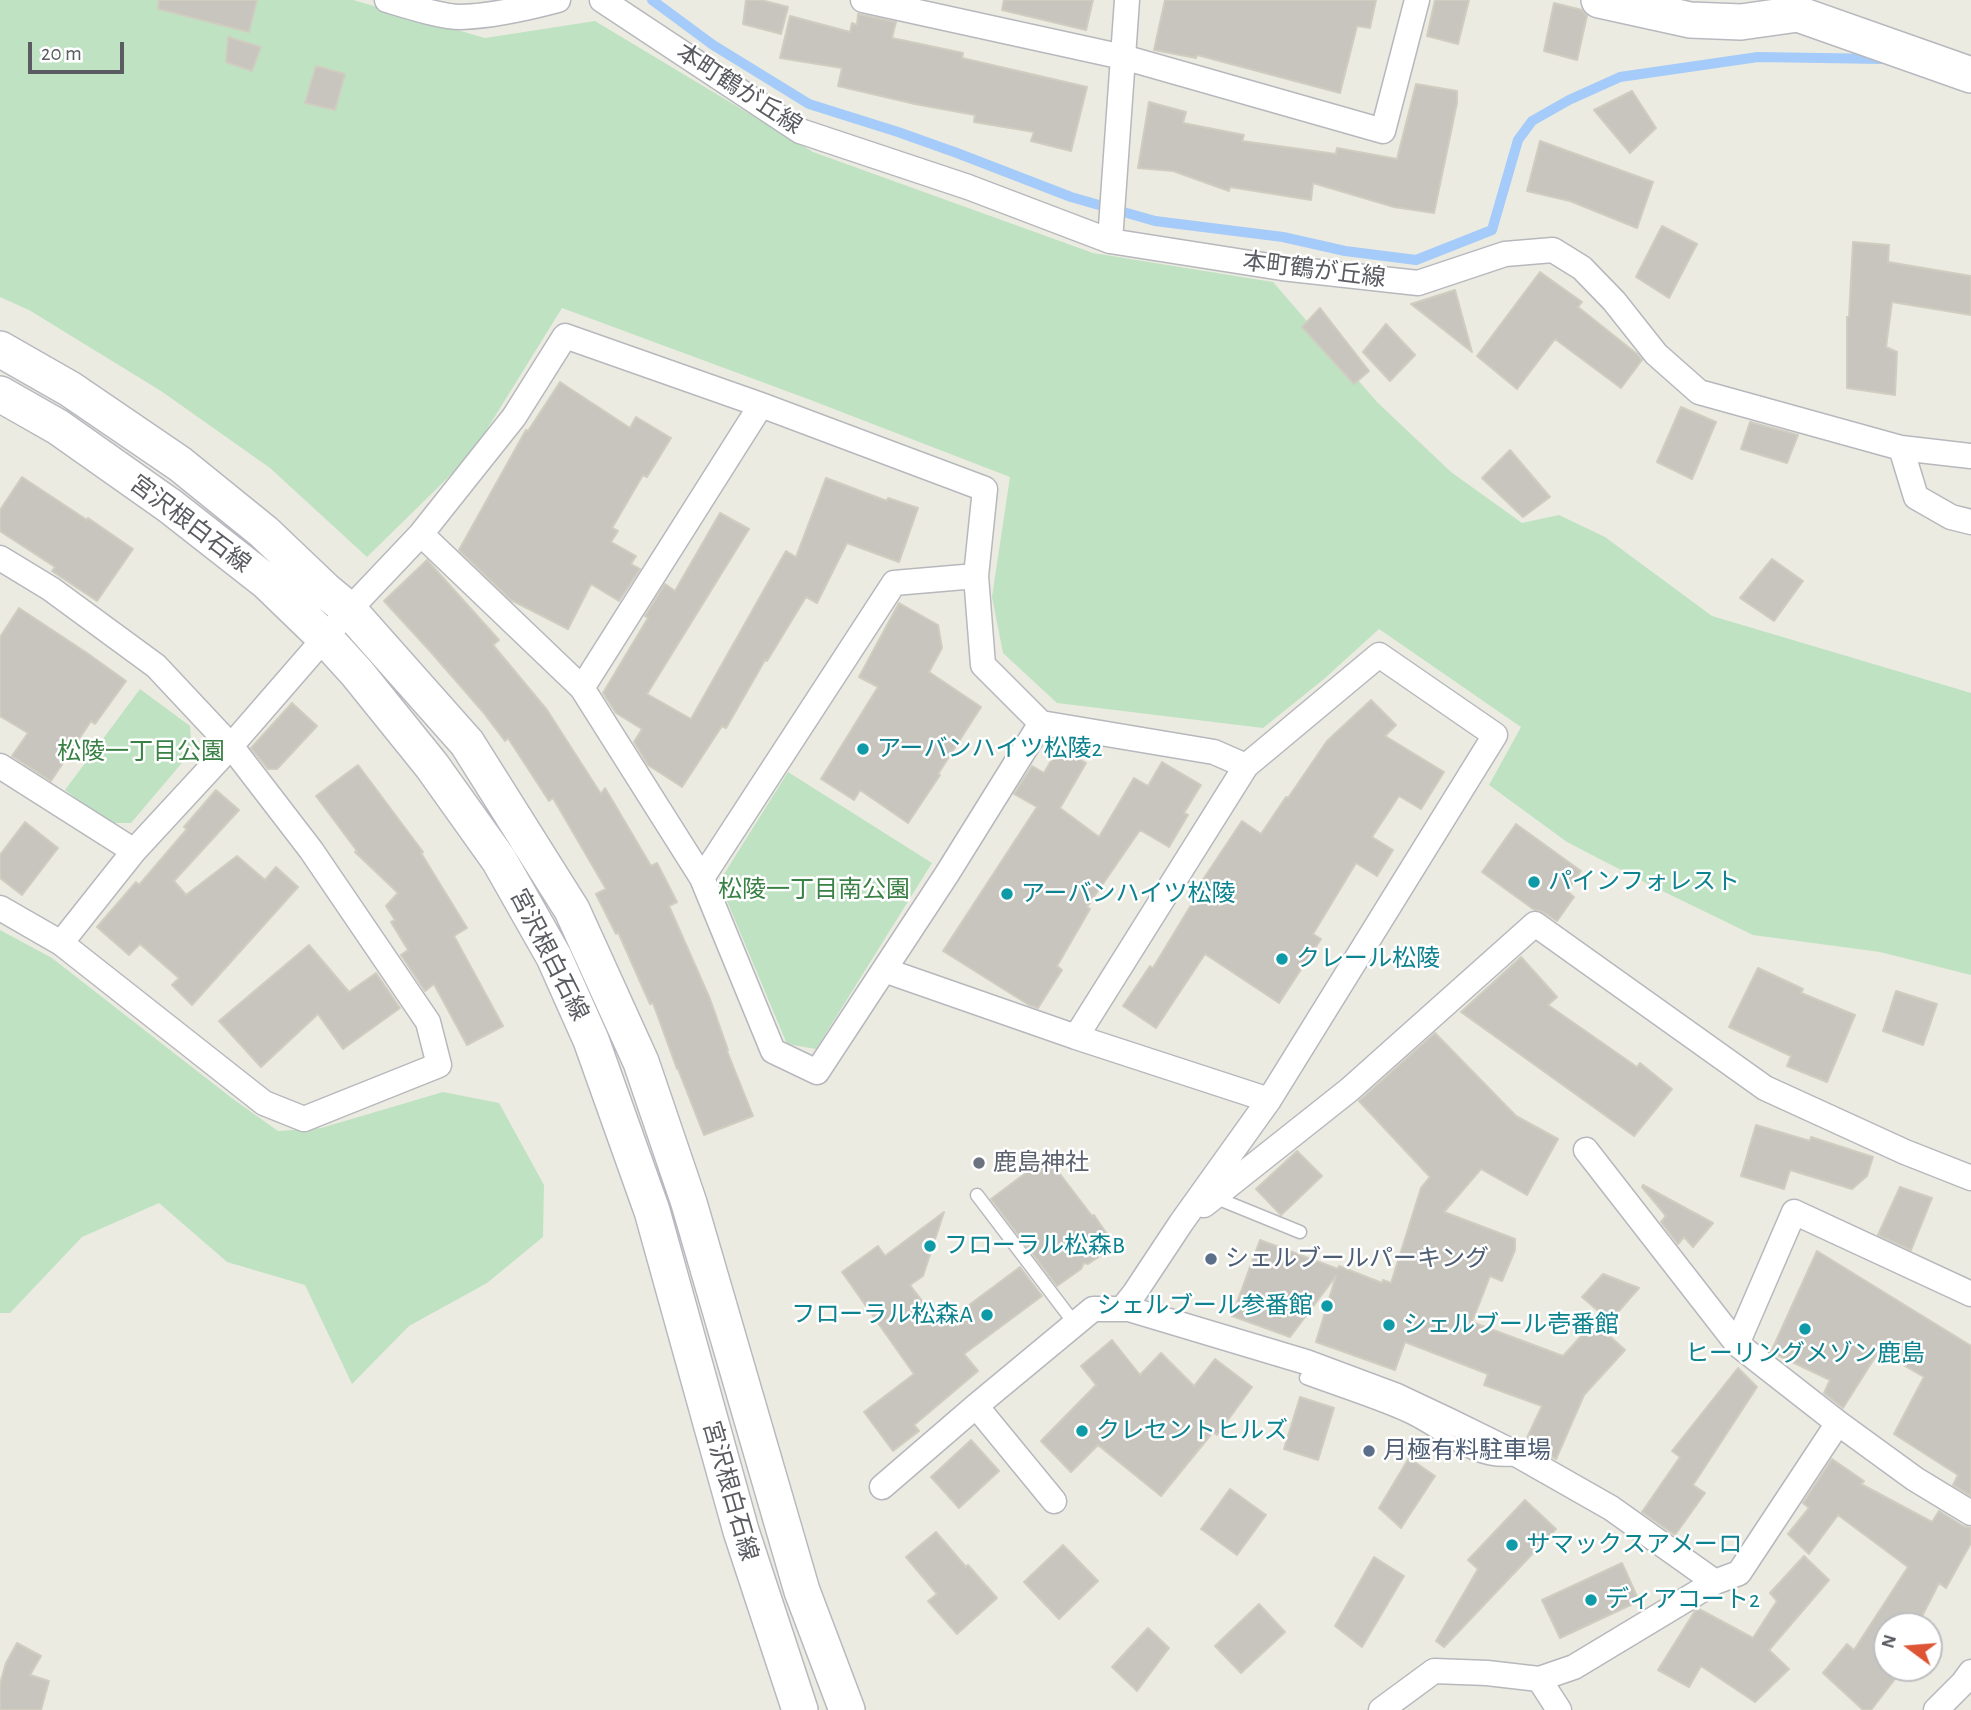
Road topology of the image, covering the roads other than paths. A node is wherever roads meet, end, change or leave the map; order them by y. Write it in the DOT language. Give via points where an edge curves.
graph roads {
  1 [pos="387,0"];
  2 [pos="558,0"];
  3 [pos="602,0"];
  4 [pos="863,0"];
  5 [pos="1127,0"];
  6 [pos="1417,0"];
  7 [pos="1599,0"];
  8 [pos="1123,57"];
  9 [pos="1971,75"];
  10 [pos="1111,232"];
  11 [pos="0,349"];
  12 [pos="0,394"];
  13 [pos="761,405"];
  14 [pos="1901,448"];
  15 [pos="1971,456"];
  16 [pos="1971,522"];
  17 [pos="421,534"];
  18 [pos="0,558"];
  19 [pos="976,576"];
  20 [pos="349,610"];
  21 [pos="326,639"];
  22 [pos="582,688"];
  23 [pos="1041,723"];
  24 [pos="230,747"];
  25 [pos="0,766"];
  26 [pos="1246,766"];
  27 [pos="134,851"];
  28 [pos="702,878"];
  29 [pos="0,908"];
  30 [pos="61,943"];
  31 [pos="884,970"];
  32 [pos="1076,1037"];
  33 [pos="1269,1100"];
  34 [pos="1586,1150"];
  35 [pos="1971,1178"];
  36 [pos="977,1195"];
  37 [pos="1214,1197"];
  38 [pos="1181,1223"];
  39 [pos="1300,1232"];
  40 [pos="1971,1294"];
  41 [pos="1122,1309"];
  42 [pos="1075,1324"];
  43 [pos="1737,1343"];
  44 [pos="1306,1378"];
  45 [pos="976,1406"];
  46 [pos="1838,1423"];
  47 [pos="1524,1458"];
  48 [pos="883,1487"];
  49 [pos="1054,1502"];
  50 [pos="1971,1513"];
  51 [pos="1714,1582"];
  52 [pos="1971,1672"];
  53 [pos="1539,1679"];
  54 [pos="800,1710"];
  55 [pos="847,1710"];
  56 [pos="1381,1710"];
  57 [pos="1540,1710"];
  58 [pos="1559,1710"];
  59 [pos="1936,1710"];
  1 -- 2 [label="street" via="460,17"];
  3 -- 10 [label="street, 本町鶴が丘線" via="800,131"];
  4 -- 8 [label="street"];
  5 -- 8 [label="street"];
  6 -- 8 [label="street" via="1383,131"];
  7 -- 9 [label="street" via="1690,20 1741,22 1798,14"];
  8 -- 10 [label="street"];
  10 -- 14 [label="street, 本町鶴が丘線" via="1282,268 1418,283 1505,254 1553,250 1582,268 1656,354 1699,392"];
  11 -- 20 [label="street" via="70,389 180,464"];
  12 -- 21 [label="street, 宮沢根白石線" via="58,426 170,506 267,582"];
  13 -- 17 [label="street" via="565,335 514,417"];
  13 -- 19 [label="street" via="985,489"];
  13 -- 22 [label="street"];
  14 -- 15 [label="street, 本町鶴が丘線"];
  14 -- 16 [label="street" via="1916,497 1951,517"];
  17 -- 20 [label="street"];
  17 -- 22 [label="street"];
  18 -- 24 [label="street" via="51,589 156,666"];
  19 -- 23 [label="street" via="983,664"];
  19 -- 28 [label="street" via="894,583"];
  20 -- 21 [label="street"];
  20 -- 55 [label="street" via="467,743 572,910 635,1050 689,1203 802,1591"];
  21 -- 24 [label="street"];
  21 -- 54 [label="street, 宮沢根白石線" via="432,766 499,860 554,957 592,1040 652,1211 741,1531"];
  22 -- 28 [label="street"];
  23 -- 26 [label="street" via="1214,752"];
  23 -- 31 [label="street"];
  24 -- 27 [label="street"];
  24 -- 30 [label="street" via="311,850 428,1021 439,1065 304,1119 264,1103"];
  25 -- 27 [label="street"];
  26 -- 32 [label="street"];
  26 -- 33 [label="street" via="1379,655 1495,735"];
  27 -- 30 [label="street"];
  28 -- 31 [label="street" via="773,1051 817,1072"];
  29 -- 30 [label="street"];
  31 -- 32 [label="street"];
  32 -- 33 [label="street"];
  33 -- 38 [label="street"];
  34 -- 43 [label="street"];
  35 -- 37 [label="street" via="1765,1088 1535,925 1349,1090"];
  36 -- 42 [label="lane"];
  37 -- 38 [label="street"];
  37 -- 39 [label="lane"];
  38 -- 41 [label="street"];
  40 -- 43 [label="street" via="1794,1212"];
  41 -- 42 [label="street" via="1094,1309"];
  41 -- 47 [label="street" via="1307,1362 1397,1396"];
  42 -- 45 [label="street"];
  43 -- 46 [label="street"];
  44 -- 47 [label="lane" via="1405,1414 1474,1455 1507,1461"];
  45 -- 48 [label="street"];
  45 -- 49 [label="street"];
  46 -- 50 [label="street"];
  46 -- 51 [label="street" via="1739,1573"];
  47 -- 51 [label="street" via="1611,1508"];
  51 -- 53 [label="street" via="1574,1667"];
  52 -- 59 [label="street"];
  53 -- 56 [label="street" via="1434,1671"];
  53 -- 57 [label="street"];
  53 -- 58 [label="street"];
}
